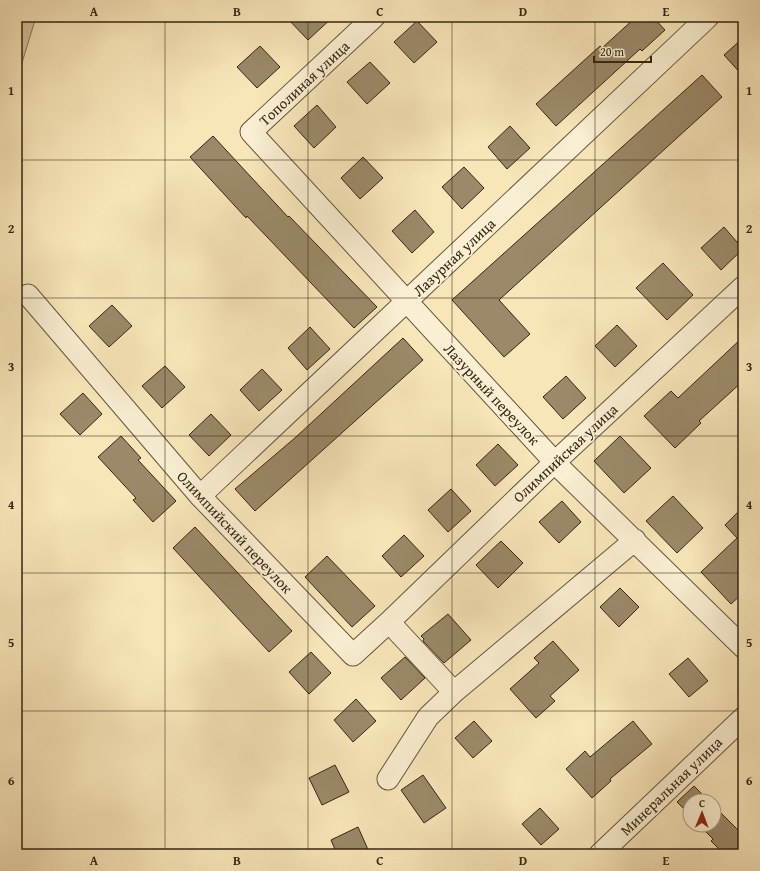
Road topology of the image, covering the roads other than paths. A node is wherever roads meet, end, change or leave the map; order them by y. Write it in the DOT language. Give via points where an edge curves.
graph roads {
  1 [pos="374,17"];
  2 [pos="708,17"];
  3 [pos="251,132"];
  4 [pos="743,287"];
  5 [pos="28,295"];
  6 [pos="407,302"];
  7 [pos="555,462"];
  8 [pos="200,496"];
  9 [pos="635,540"];
  10 [pos="389,622"];
  11 [pos="739,636"];
  12 [pos="454,692"];
  13 [pos="743,718"];
  14 [pos="388,778"];
  15 [pos="600,854"];
  1 -- 3 [label="street, Тополиная улица"];
  2 -- 6 [label="street, Лазурная улица"];
  3 -- 6 [label="street, Лазурный переулок"];
  4 -- 7 [label="street, Олимпийская улица"];
  5 -- 8 [label="street, Олимпийский переулок"];
  6 -- 7 [label="street, Лазурный переулок"];
  6 -- 8 [label="street, Лазурная улица"];
  7 -- 9 [label="street, Лазурный переулок"];
  7 -- 10 [label="street, Олимпийская улица"];
  8 -- 10 [label="street, Олимпийский переулок" via="352,655"];
  9 -- 11 [label="street, Лазурный переулок"];
  9 -- 12 [label="street"];
  10 -- 12 [label="street"];
  12 -- 14 [label="street" via="428,716"];
  13 -- 15 [label="street, Минеральная улица"];
}
